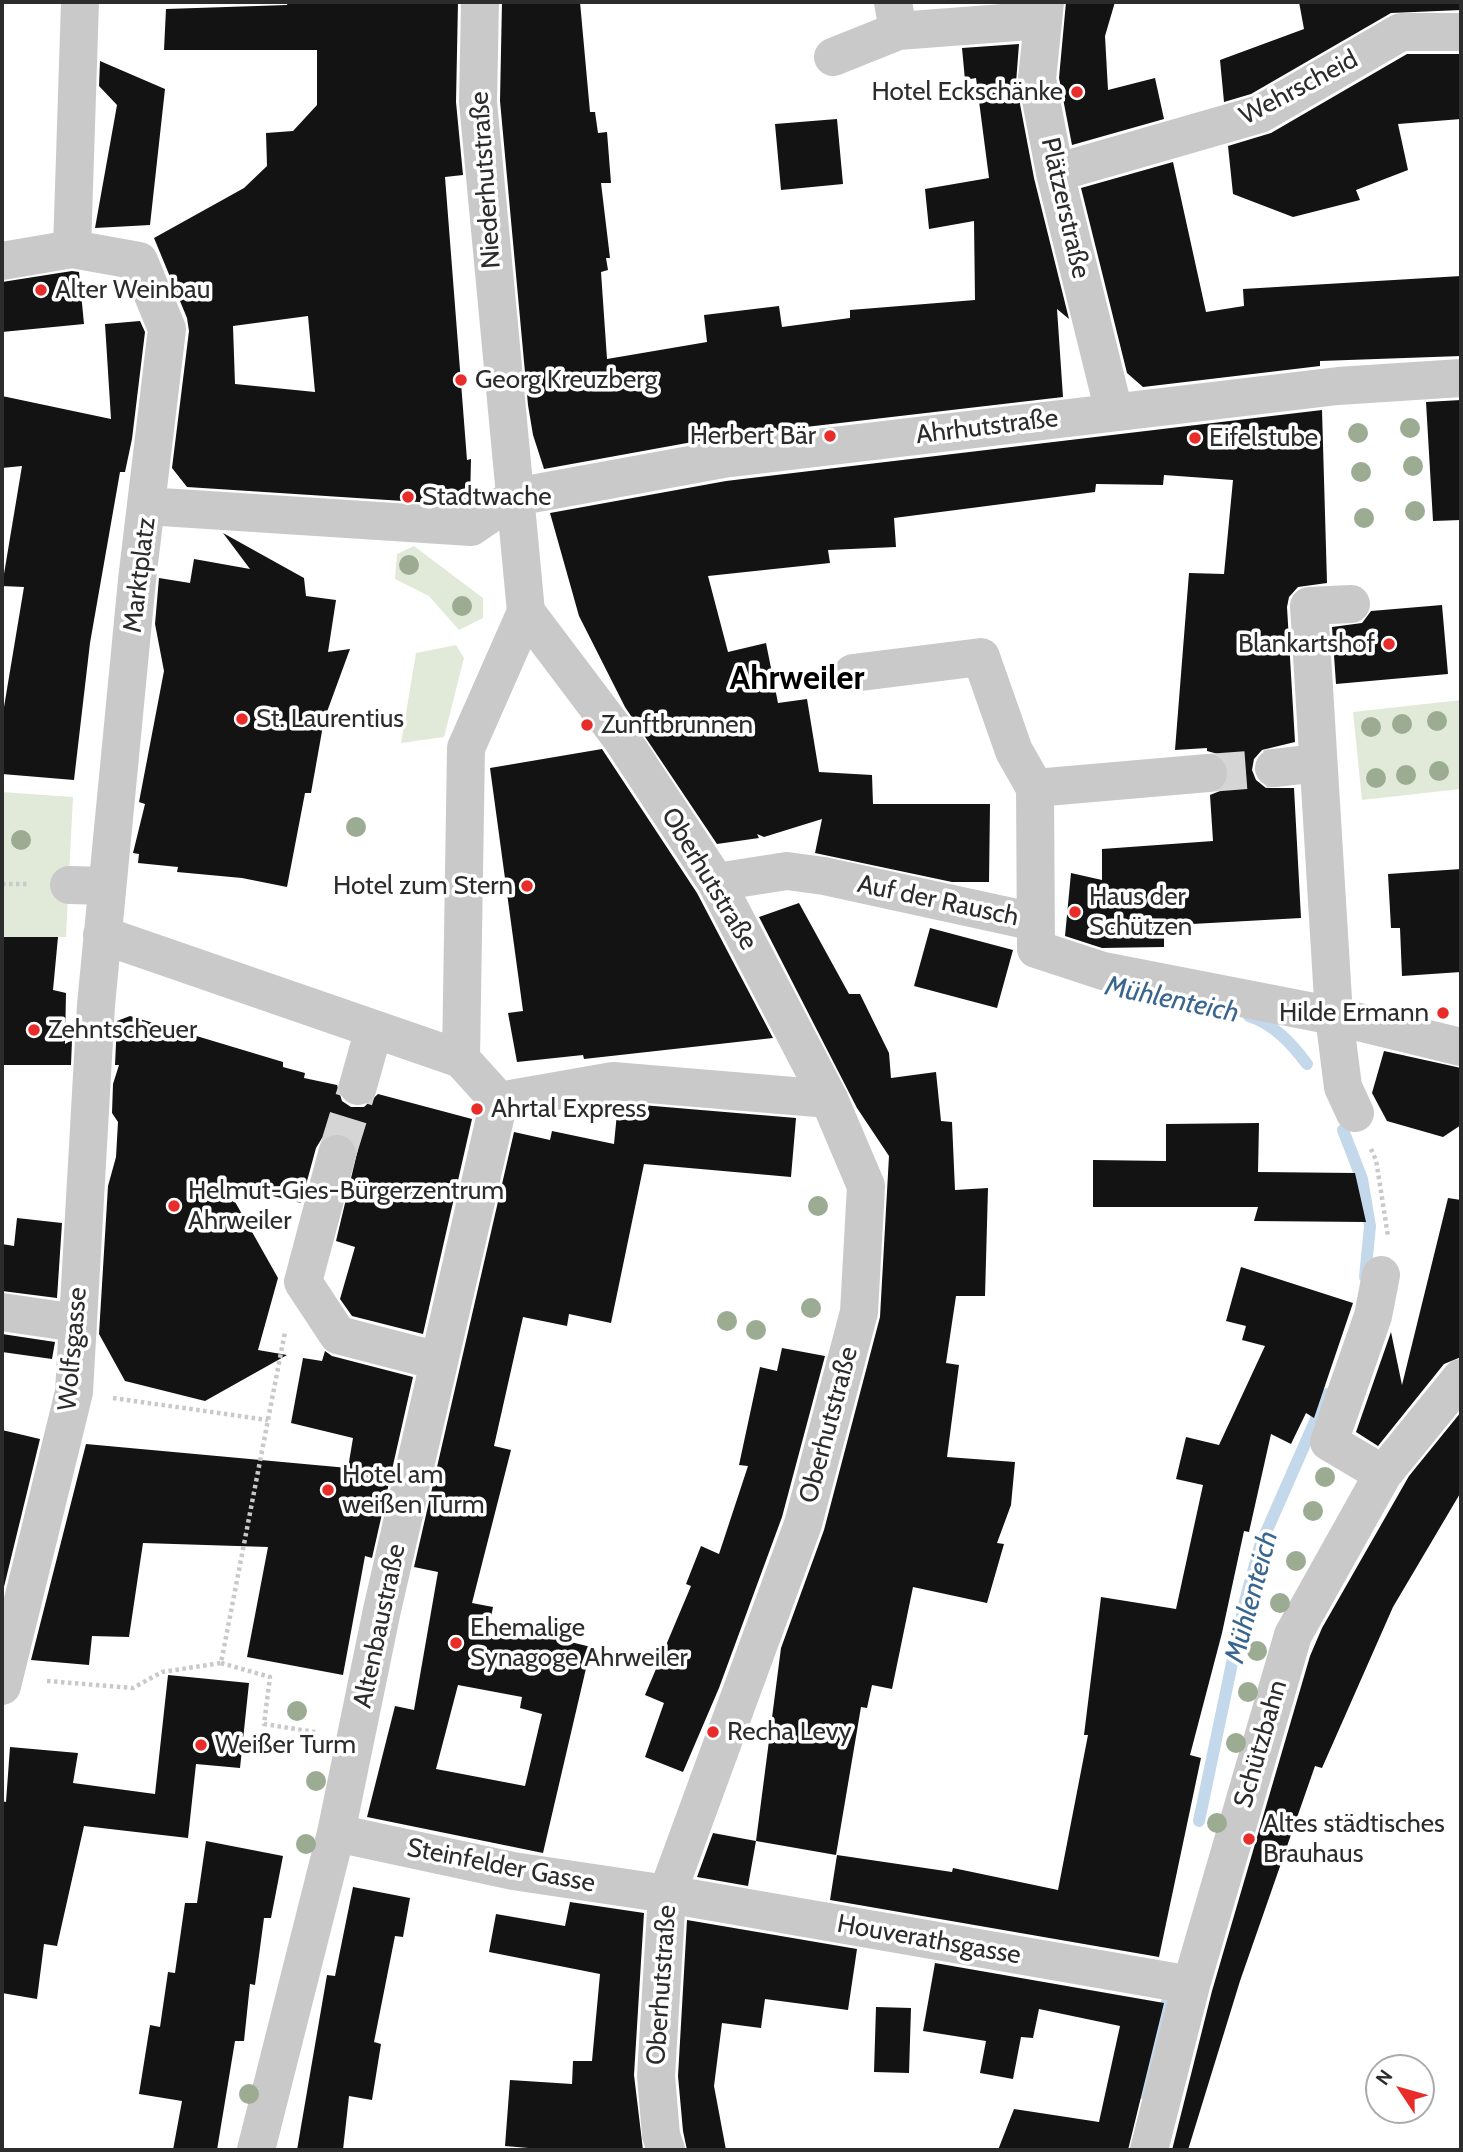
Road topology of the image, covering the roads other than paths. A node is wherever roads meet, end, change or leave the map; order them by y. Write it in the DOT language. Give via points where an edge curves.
graph roads {
  1 [pos="80,2"];
  2 [pos="480,2"];
  3 [pos="1044,11"];
  4 [pos="896,16"];
  5 [pos="1399,17"];
  6 [pos="1461,32"];
  7 [pos="832,57"];
  8 [pos="1055,173"];
  9 [pos="72,249"];
  10 [pos="2,261"];
  11 [pos="1461,379"];
  12 [pos="1114,412"];
  13 [pos="515,497"];
  14 [pos="146,506"];
  15 [pos="1351,604"];
  16 [pos="526,612"];
  17 [pos="853,673"];
  18 [pos="1318,764"];
  19 [pos="1274,768"];
  20 [pos="1208,773"];
  21 [pos="1035,788"];
  22 [pos="716,882"];
  23 [pos="69,885"];
  24 [pos="107,886"];
  25 [pos="1035,922"];
  26 [pos="102,935"];
  27 [pos="96,1005"];
  28 [pos="1334,1016"];
  29 [pos="374,1029"];
  30 [pos="1461,1047"];
  31 [pos="461,1059"];
  32 [pos="358,1086"];
  33 [pos="829,1099"];
  34 [pos="499,1101"];
  35 [pos="1355,1113"];
  36 [pos="337,1154"];
  37 [pos="1381,1275"];
  38 [pos="2,1312"];
  39 [pos="77,1323"];
  40 [pos="438,1361"];
  41 [pos="1461,1378"];
  42 [pos="1383,1474"];
  43 [pos="3,1681"];
  44 [pos="336,1833"];
  45 [pos="667,1894"];
  46 [pos="1191,1985"];
  47 [pos="256,2150"];
  48 [pos="666,2150"];
  49 [pos="1149,2150"];
  1 -- 9 [label="street"];
  2 -- 13 [label="street, Niederhutstraße" via="478,102"];
  3 -- 4 [label="street"];
  3 -- 8 [label="street, Plätzerstraße" via="1037,79"];
  4 -- 7 [label="street"];
  5 -- 6 [label="street, Wehrscheid"];
  5 -- 8 [label="street, Wehrscheid" via="1260,114"];
  8 -- 12 [label="street, Plätzerstraße"];
  9 -- 10 [label="street"];
  9 -- 14 [label="street" via="139,261 167,329"];
  11 -- 12 [label="street, Ahrhutstraße" via="1338,386"];
  12 -- 13 [label="street, Ahrhutstraße" via="723,459"];
  13 -- 14 [label="street, Marktplatz" via="471,527"];
  13 -- 16 [label="street"];
  14 -- 24 [label="street, Marktplatz"];
  15 -- 18 [label="street" via="1309,606"];
  16 -- 22 [label="street, Oberhutstraße" via="621,738"];
  16 -- 31 [label="street" via="466,748"];
  17 -- 21 [label="street" via="981,657 1014,751"];
  18 -- 19 [label="street"];
  18 -- 28 [label="street"];
  20 -- 21 [label="street"];
  21 -- 25 [label="street"];
  22 -- 25 [label="street, Auf der Rausch" via="787,871"];
  22 -- 33 [label="street, Oberhutstraße"];
  23 -- 24 [label="street"];
  24 -- 26 [label="street, Marktplatz"];
  25 -- 28 [label="street, Auf der Rausch" via="1036,949 1103,971"];
  26 -- 27 [label="street, Marktplatz"];
  26 -- 29 [label="street"];
  27 -- 39 [label="street, Wolfsgasse"];
  28 -- 30 [label="street, Auf der Rausch"];
  28 -- 35 [label="street" via="1343,1087"];
  29 -- 31 [label="street"];
  29 -- 32 [label="street"];
  31 -- 34 [label="street"];
  33 -- 34 [label="street" via="613,1081"];
  33 -- 45 [label="street, Oberhutstraße" via="866,1186 859,1312 803,1524"];
  34 -- 40 [label="street, Altenbaustraße"];
  36 -- 40 [label="street" via="303,1282 338,1335"];
  37 -- 42 [label="street" via="1373,1317 1329,1441"];
  38 -- 39 [label="street"];
  39 -- 43 [label="street, Wolfsgasse" via="74,1392"];
  40 -- 44 [label="street, Altenbaustraße"];
  41 -- 42 [label="street, Schützbahn"];
  42 -- 46 [label="street, Schützbahn" via="1293,1635"];
  44 -- 45 [label="street, Steinfelder Gasse" via="513,1871"];
  44 -- 47 [label="street, Altenbaustraße"];
  45 -- 46 [label="street, Houverathsgasse"];
  45 -- 48 [label="street, Oberhutstraße" via="656,2076"];
  46 -- 49 [label="street, Schützbahn"];
}
